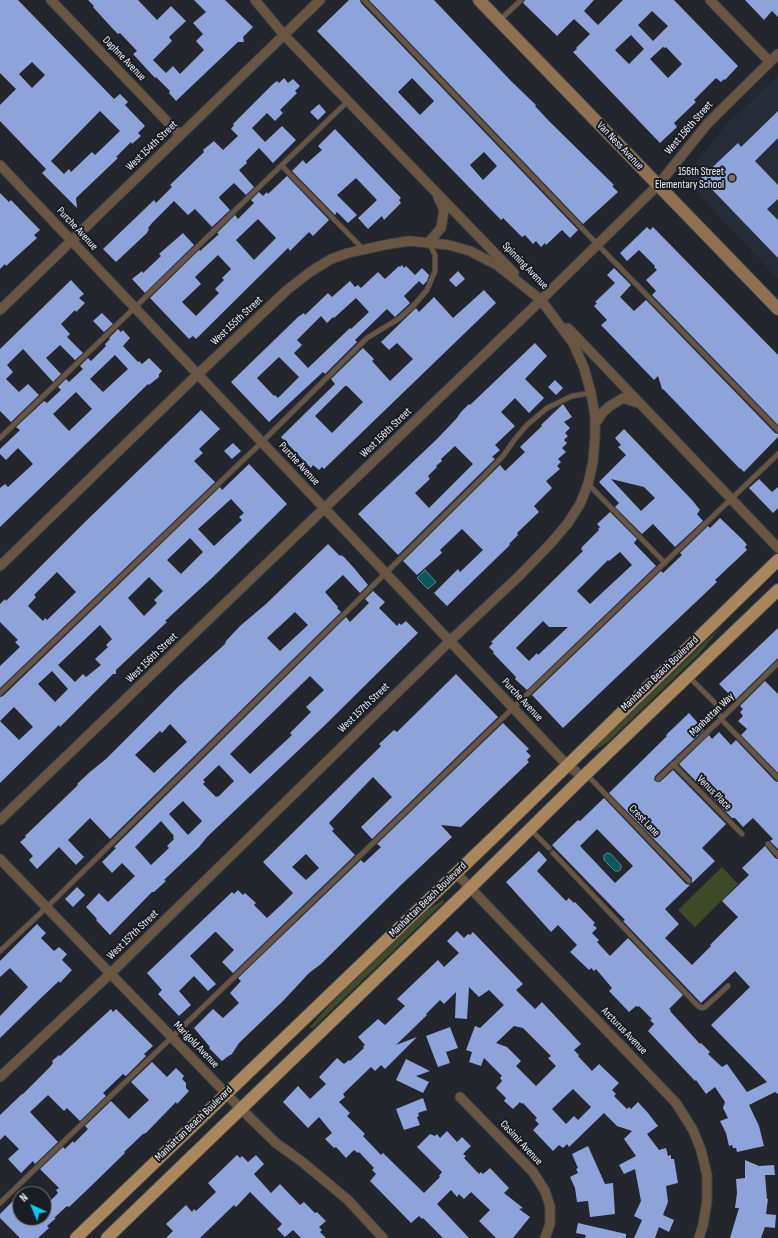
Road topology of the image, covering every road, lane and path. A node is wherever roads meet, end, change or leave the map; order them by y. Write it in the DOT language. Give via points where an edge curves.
graph roads {
  1 [pos="51,0"];
  2 [pos="255,0"];
  3 [pos="320,0"];
  4 [pos="364,0"];
  5 [pos="479,0"];
  6 [pos="521,0"];
  7 [pos="710,0"];
  8 [pos="499,21"];
  9 [pos="284,35"];
  10 [pos="778,54"];
  11 [pos="770,62"];
  12 [pos="348,101"];
  13 [pos="180,136"];
  14 [pos="0,165"];
  15 [pos="282,166"];
  16 [pos="658,185"];
  17 [pos="435,191"];
  18 [pos="71,240"];
  19 [pos="429,242"];
  20 [pos="598,244"];
  21 [pos="364,250"];
  22 [pos="541,300"];
  23 [pos="777,306"];
  24 [pos="135,308"];
  25 [pos="0,310"];
  26 [pos="198,374"];
  27 [pos="591,393"];
  28 [pos="640,404"];
  29 [pos="595,424"];
  30 [pos="778,430"];
  31 [pos="0,438"];
  32 [pos="262,442"];
  33 [pos="778,454"];
  34 [pos="588,484"];
  35 [pos="731,499"];
  36 [pos="325,509"];
  37 [pos="778,548"];
  38 [pos="778,560"];
  39 [pos="665,563"];
  40 [pos="0,566"];
  41 [pos="386,573"];
  42 [pos="778,590"];
  43 [pos="450,641"];
  44 [pos="778,663"];
  45 [pos="688,676"];
  46 [pos="0,693"];
  47 [pos="513,708"];
  48 [pos="721,720"];
  49 [pos="673,764"];
  50 [pos="567,765"];
  51 [pos="584,776"];
  52 [pos="778,778"];
  53 [pos="658,779"];
  54 [pos="0,820"];
  55 [pos="530,828"];
  56 [pos="742,834"];
  57 [pos="768,844"];
  58 [pos="548,848"];
  59 [pos="553,853"];
  60 [pos="778,855"];
  61 [pos="0,859"];
  62 [pos="456,873"];
  63 [pos="690,881"];
  64 [pos="470,888"];
  65 [pos="47,907"];
  66 [pos="0,951"];
  67 [pos="111,973"];
  68 [pos="728,986"];
  69 [pos="172,1037"];
  70 [pos="0,1076"];
  71 [pos="226,1094"];
  72 [pos="460,1097"];
  73 [pos="241,1109"];
  74 [pos="0,1203"];
  75 [pos="76,1238"];
  76 [pos="107,1238"];
  77 [pos="383,1238"];
  78 [pos="546,1238"];
  79 [pos="699,1238"];
  1 -- 13 [label="street, Daphne Avenue"];
  2 -- 9 [label="street, Spinning Avenue"];
  3 -- 9 [label="street, West 154th Street"];
  4 -- 20 [label="lane"];
  5 -- 8 [label="main road, Van Ness Avenue"];
  6 -- 8 [label="lane"];
  7 -- 11 [label="street"];
  8 -- 16 [label="main road, Van Ness Avenue"];
  9 -- 12 [label="street, Spinning Avenue"];
  9 -- 13 [label="street, West 154th Street"];
  10 -- 11 [label="street, West 156th Street"];
  11 -- 16 [label="street, West 156th Street" via="708,123"];
  12 -- 15 [label="lane"];
  12 -- 17 [label="street, Spinning Avenue"];
  13 -- 18 [label="street, West 154th Street"];
  14 -- 18 [label="street, Purche Avenue"];
  15 -- 21 [label="lane"];
  15 -- 24 [label="lane"];
  16 -- 20 [label="street, West 156th Street"];
  16 -- 23 [label="main road, Van Ness Avenue"];
  17 -- 19 [label="street" via="444,210 442,228"];
  17 -- 22 [label="street, Spinning Avenue"];
  18 -- 24 [label="street, Purche Avenue"];
  18 -- 25 [label="street, West 154th Street"];
  19 -- 21 [label="street, West 155th Street" via="410,241"];
  19 -- 22 [label="street, West 155th Street" via="470,251 497,265"];
  19 -- 32 [label="lane" via="435,255 435,271 427,290 400,318 367,338"];
  20 -- 22 [label="street, West 156th Street"];
  20 -- 30 [label="lane"];
  21 -- 26 [label="street, West 155th Street" via="331,259 310,272 287,290"];
  22 -- 27 [label="street, West 157th Street" via="573,343"];
  22 -- 28 [label="street, Spinning Avenue"];
  22 -- 36 [label="street, West 156th Street"];
  24 -- 26 [label="street, Purche Avenue"];
  24 -- 31 [label="lane"];
  26 -- 32 [label="street, Purche Avenue"];
  26 -- 40 [label="street, West 155th Street"];
  27 -- 29 [label="street, West 157th Street"];
  27 -- 41 [label="lane" via="572,396 547,408 527,425 503,456"];
  28 -- 29 [label="street" via="623,398 603,412"];
  28 -- 35 [label="street, Spinning Avenue"];
  29 -- 34 [label="street, West 157th Street" via="593,462"];
  32 -- 36 [label="street, Purche Avenue"];
  32 -- 46 [label="lane"];
  33 -- 35 [label="lane"];
  34 -- 39 [label="lane"];
  34 -- 43 [label="street, West 157th Street" via="580,504 551,543"];
  35 -- 37 [label="street, Spinning Avenue"];
  35 -- 39 [label="lane"];
  36 -- 41 [label="street, Purche Avenue"];
  36 -- 54 [label="street, West 156th Street"];
  38 -- 50 [label="main road, Manhattan Beach Boulevard"];
  39 -- 47 [label="lane"];
  41 -- 43 [label="street, Purche Avenue"];
  41 -- 65 [label="lane"];
  42 -- 45 [label="main road, Manhattan Beach Boulevard"];
  43 -- 47 [label="street, Purche Avenue"];
  43 -- 67 [label="street, West 157th Street"];
  44 -- 48 [label="lane, Manhattan Way"];
  45 -- 48 [label="lane" via="716,704"];
  45 -- 51 [label="main road, Manhattan Beach Boulevard"];
  47 -- 50 [label="street, Purche Avenue"];
  47 -- 69 [label="lane"];
  48 -- 49 [label="lane, Manhattan Way"];
  48 -- 52 [label="lane"];
  49 -- 53 [label="lane, Manhattan Way"];
  49 -- 56 [label="lane, Venus Place"];
  50 -- 51 [label="street, Purche Avenue"];
  50 -- 62 [label="main road, Manhattan Beach Boulevard"];
  51 -- 55 [label="main road, Manhattan Beach Boulevard"];
  51 -- 63 [label="lane, Crest Lane"];
  55 -- 58 [label="lane"];
  55 -- 64 [label="main road, Manhattan Beach Boulevard"];
  57 -- 60 [label="lane"];
  59 -- 68 [label="lane" via="698,1006 705,1007"];
  61 -- 65 [label="street, Marigold Avenue"];
  62 -- 64 [label="street, Arcturus Avenue"];
  62 -- 71 [label="main road, Manhattan Beach Boulevard"];
  64 -- 73 [label="main road, Manhattan Beach Boulevard"];
  64 -- 79 [label="street, Arcturus Avenue" via="676,1103 693,1130 707,1175 704,1225"];
  65 -- 66 [label="lane"];
  65 -- 67 [label="street, Marigold Avenue"];
  67 -- 69 [label="street, Marigold Avenue"];
  67 -- 70 [label="street, West 157th Street"];
  69 -- 71 [label="street, Marigold Avenue"];
  69 -- 74 [label="lane"];
  71 -- 73 [label="street, Marigold Avenue"];
  71 -- 75 [label="main road, Manhattan Beach Boulevard"];
  72 -- 78 [label="street, Casimir Avenue" via="533,1172 545,1191 550,1206 550,1224"];
  73 -- 76 [label="main road, Manhattan Beach Boulevard"];
  73 -- 77 [label="street, Marigold Avenue" via="276,1143 348,1200"];
}
